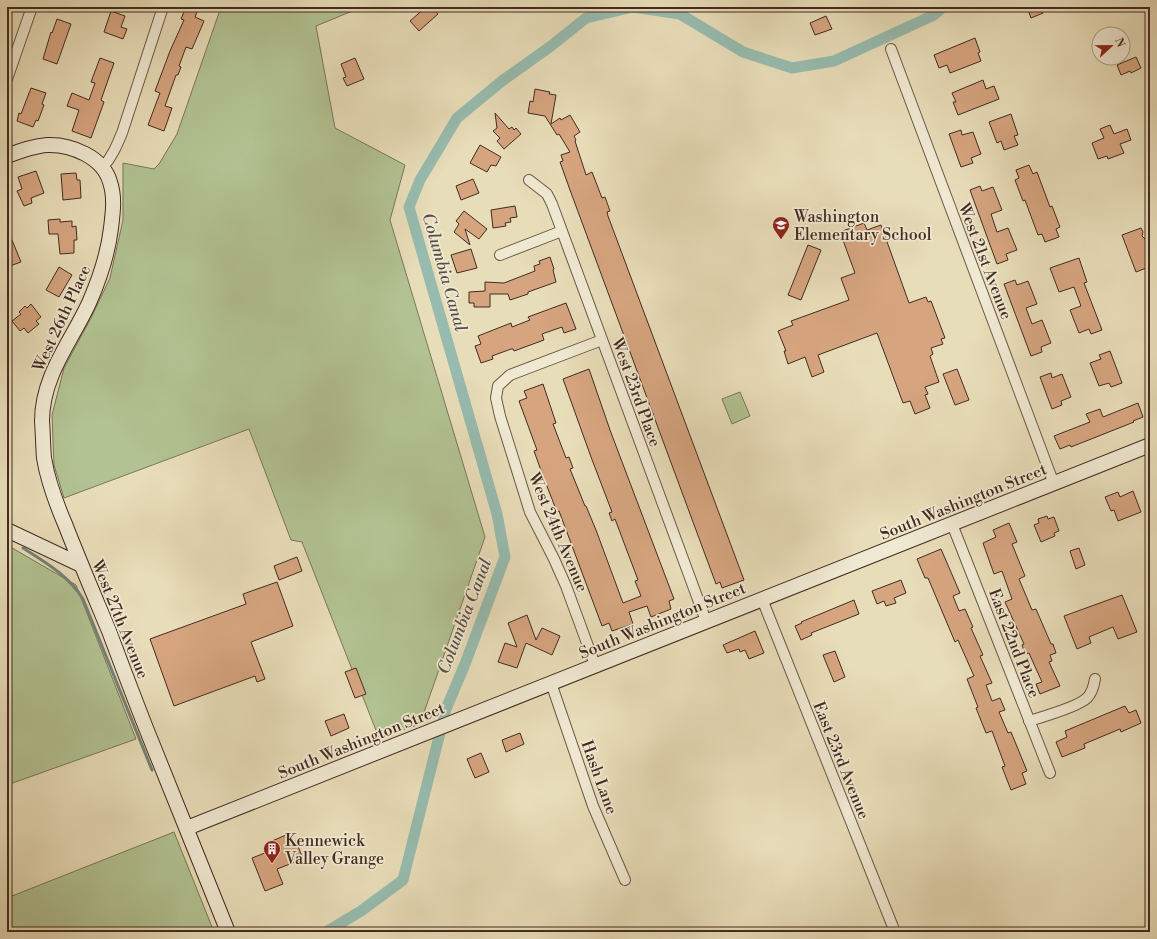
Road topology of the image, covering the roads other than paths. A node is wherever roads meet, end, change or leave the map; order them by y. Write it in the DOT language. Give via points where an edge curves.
graph roads {
  1 [pos="32,7"];
  2 [pos="163,7"];
  3 [pos="891,49"];
  4 [pos="7,79"];
  5 [pos="7,156"];
  6 [pos="103,167"];
  7 [pos="529,180"];
  8 [pos="562,232"];
  9 [pos="500,255"];
  10 [pos="602,340"];
  11 [pos="42,418"];
  12 [pos="1150,446"];
  13 [pos="1054,484"];
  14 [pos="952,524"];
  15 [pos="7,530"];
  16 [pos="80,565"];
  17 [pos="762,599"];
  18 [pos="706,621"];
  19 [pos="595,665"];
  20 [pos="1096,678"];
  21 [pos="550,683"];
  22 [pos="1029,721"];
  23 [pos="1050,773"];
  24 [pos="187,828"];
  25 [pos="625,880"];
  26 [pos="228,932"];
  27 [pos="895,932"];
  1 -- 4 [label="street"];
  2 -- 6 [label="street" via="122,133 115,150"];
  3 -- 13 [label="street, West 21st Avenue"];
  5 -- 6 [label="main road" via="39,146 63,146 83,152"];
  6 -- 11 [label="main road, West 26th Place" via="110,179 113,199 107,255 89,304 55,365 44,400"];
  7 -- 8 [label="street, West 23rd Place" via="547,194"];
  8 -- 9 [label="street"];
  8 -- 10 [label="street, West 23rd Place"];
  10 -- 18 [label="street, West 23rd Place"];
  10 -- 19 [label="street, West 24th Avenue" via="510,375 498,386 496,398 523,495 566,586"];
  11 -- 16 [label="main road, West 27th Avenue" via="44,456 49,482"];
  12 -- 13 [label="main road, South Washington Street"];
  13 -- 14 [label="main road, South Washington Street"];
  14 -- 17 [label="main road, South Washington Street"];
  14 -- 22 [label="street, East 22nd Place"];
  15 -- 16 [label="main road"];
  16 -- 24 [label="main road, West 27th Avenue"];
  17 -- 18 [label="main road, South Washington Street"];
  17 -- 27 [label="street, East 23rd Avenue"];
  18 -- 19 [label="main road, South Washington Street"];
  19 -- 21 [label="main road, South Washington Street"];
  20 -- 22 [label="street" via="1087,698"];
  21 -- 24 [label="main road, South Washington Street"];
  21 -- 25 [label="street, Hash Lane" via="593,806"];
  22 -- 23 [label="street, East 22nd Place"];
  24 -- 26 [label="main road, West 27th Avenue"];
}
